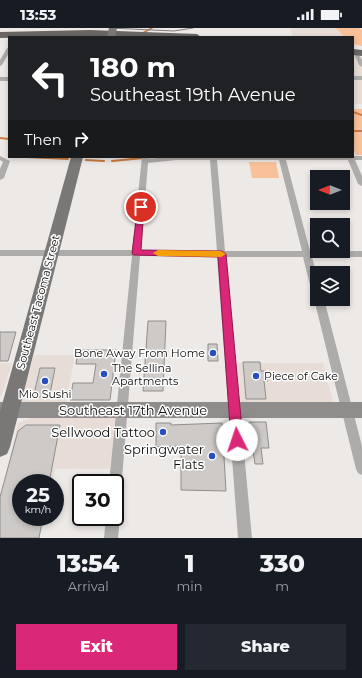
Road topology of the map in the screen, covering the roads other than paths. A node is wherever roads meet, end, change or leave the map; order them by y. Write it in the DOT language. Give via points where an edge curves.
graph roads {
  1 [pos="31,28"];
  2 [pos="35,28"];
  3 [pos="47,33"];
  4 [pos="132,35"];
  5 [pos="3,36"];
  6 [pos="62,36"];
  7 [pos="149,36"];
  8 [pos="357,51"];
  9 [pos="7,56"];
  10 [pos="0,64"];
  11 [pos="362,65"];
  12 [pos="3,158"];
  13 [pos="77,158"];
  14 [pos="214,158"];
  15 [pos="282,158"];
  16 [pos="350,158"];
  17 [pos="362,158"];
  18 [pos="145,159"];
  19 [pos="0,178"];
  20 [pos="362,184"];
  21 [pos="0,253"];
  22 [pos="136,253"];
  23 [pos="51,254"];
  24 [pos="222,254"];
  25 [pos="307,254"];
  26 [pos="362,254"];
  27 [pos="310,266"];
  28 [pos="321,306"];
  29 [pos="5,410"];
  30 [pos="122,410"];
  31 [pos="235,410"];
  32 [pos="355,410"];
  33 [pos="0,447"];
  34 [pos="362,469"];
  35 [pos="116,474"];
  36 [pos="112,526"];
  37 [pos="111,538"];
  38 [pos="245,538"];
  1 -- 5 [label="highway"];
  2 -- 3 [label="highway"];
  3 -- 4 [label="highway"];
  3 -- 5 [label="highway"];
  4 -- 6 [label="highway"];
  4 -- 7 [label="highway"];
  5 -- 6 [label="highway"];
  8 -- 11 [label="street"];
  9 -- 10 [label="street"];
  12 -- 19 [label="street" via="7,162"];
  13 -- 23 [label="main road, Southeast Tacoma Street"];
  14 -- 15 [label="street"];
  14 -- 18 [label="street"];
  14 -- 24 [label="street"];
  15 -- 16 [label="street"];
  15 -- 25 [label="street"];
  16 -- 17 [label="street"];
  16 -- 20 [label="street"];
  18 -- 22 [label="street"];
  21 -- 23 [label="street"];
  22 -- 23 [label="street"];
  22 -- 24 [label="street"];
  22 -- 30 [label="street"];
  23 -- 29 [label="main road, Southeast Tacoma Street"];
  24 -- 25 [label="street"];
  24 -- 31 [label="street"];
  25 -- 26 [label="street"];
  25 -- 27 [label="street"];
  28 -- 32 [label="street"];
  29 -- 30 [label="main road, Southeast 17th Avenue"];
  29 -- 33 [label="main road, Southeast Tacoma Street"];
  30 -- 31 [label="main road, Southeast 17th Avenue"];
  30 -- 35 [label="street"];
  31 -- 32 [label="main road, Southeast 17th Avenue"];
  31 -- 38 [label="street"];
  32 -- 34 [label="street"];
  36 -- 37 [label="street"];
}
